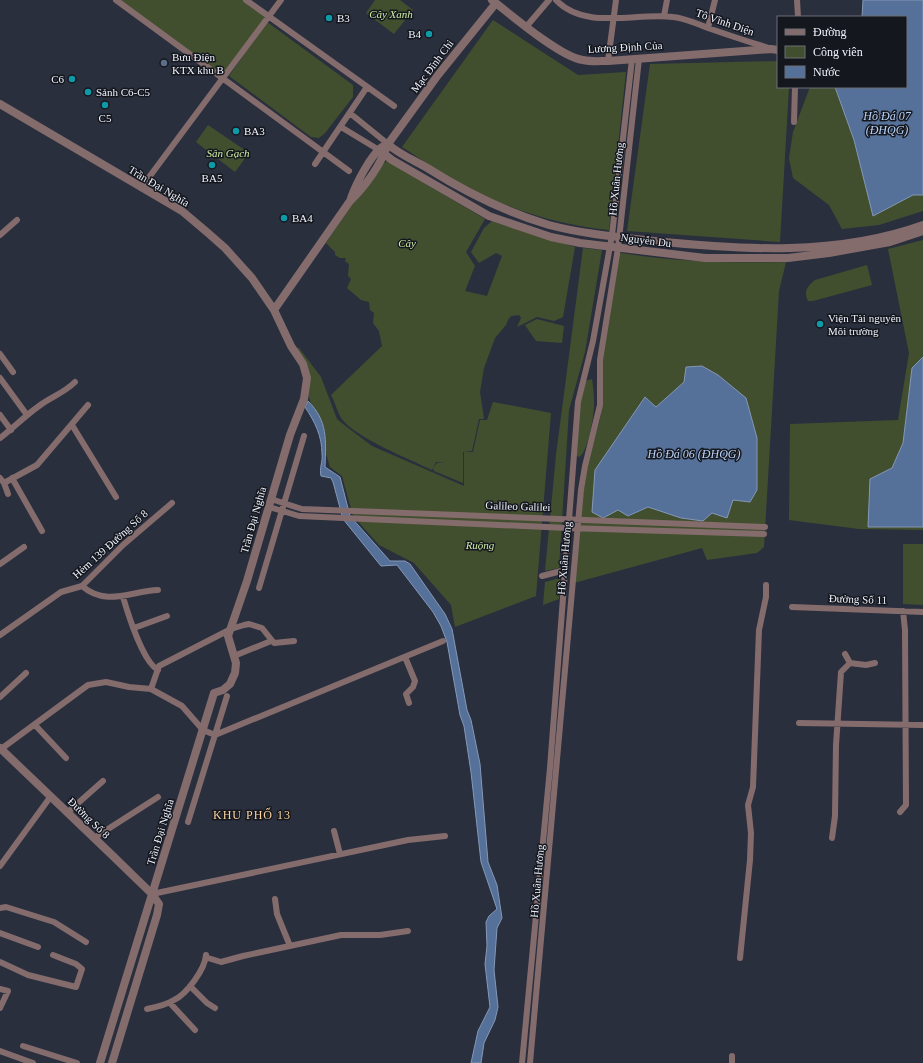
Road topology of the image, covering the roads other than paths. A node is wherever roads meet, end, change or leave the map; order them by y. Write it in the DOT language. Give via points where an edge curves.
graph roads {
  1 [pos="116,0"];
  2 [pos="246,0"];
  3 [pos="282,0"];
  4 [pos="549,0"];
  5 [pos="556,0"];
  6 [pos="616,0"];
  7 [pos="666,0"];
  8 [pos="715,0"];
  9 [pos="797,0"];
  10 [pos="494,2"];
  11 [pos="269,16"];
  12 [pos="664,16"];
  13 [pos="798,16"];
  14 [pos="613,18"];
  15 [pos="526,27"];
  16 [pos="708,28"];
  17 [pos="774,50"];
  18 [pos="636,59"];
  19 [pos="608,61"];
  20 [pos="222,79"];
  21 [pos="367,87"];
  22 [pos="795,88"];
  23 [pos="0,104"];
  24 [pos="394,106"];
  25 [pos="351,114"];
  26 [pos="794,122"];
  27 [pos="341,127"];
  28 [pos="388,144"];
  29 [pos="382,151"];
  30 [pos="324,152"];
  31 [pos="315,164"];
  32 [pos="349,170"];
  33 [pos="141,188"];
  34 [pos="17,220"];
  35 [pos="923,225"];
  36 [pos="923,231"];
  37 [pos="581,232"];
  38 [pos="0,235"];
  39 [pos="616,236"];
  40 [pos="580,243"];
  41 [pos="610,246"];
  42 [pos="618,248"];
  43 [pos="789,254"];
  44 [pos="274,310"];
  45 [pos="0,354"];
  46 [pos="13,372"];
  47 [pos="586,373"];
  48 [pos="599,376"];
  49 [pos="0,378"];
  50 [pos="75,382"];
  51 [pos="88,405"];
  52 [pos="0,415"];
  53 [pos="27,415"];
  54 [pos="72,425"];
  55 [pos="10,430"];
  56 [pos="304,436"];
  57 [pos="0,438"];
  58 [pos="572,464"];
  59 [pos="585,466"];
  60 [pos="12,478"];
  61 [pos="2,481"];
  62 [pos="8,494"];
  63 [pos="116,497"];
  64 [pos="172,503"];
  65 [pos="270,503"];
  66 [pos="284,503"];
  67 [pos="308,509"];
  68 [pos="282,511"];
  69 [pos="308,517"];
  70 [pos="569,518"];
  71 [pos="578,518"];
  72 [pos="765,527"];
  73 [pos="568,528"];
  74 [pos="577,528"];
  75 [pos="42,531"];
  76 [pos="764,534"];
  77 [pos="24,547"];
  78 [pos="0,564"];
  79 [pos="565,570"];
  80 [pos="542,576"];
  81 [pos="766,584"];
  82 [pos="82,586"];
  83 [pos="259,588"];
  84 [pos="158,590"];
  85 [pos="123,597"];
  86 [pos="792,607"];
  87 [pos="903,611"];
  88 [pos="923,612"];
  89 [pos="167,616"];
  90 [pos="134,628"];
  91 [pos="231,629"];
  92 [pos="0,635"];
  93 [pos="443,640"];
  94 [pos="271,641"];
  95 [pos="294,641"];
  96 [pos="844,654"];
  97 [pos="234,656"];
  98 [pos="405,657"];
  99 [pos="850,663"];
  100 [pos="876,663"];
  101 [pos="158,670"];
  102 [pos="26,673"];
  103 [pos="151,689"];
  104 [pos="227,696"];
  105 [pos="0,697"];
  106 [pos="409,703"];
  107 [pos="799,723"];
  108 [pos="837,724"];
  109 [pos="906,724"];
  110 [pos="35,725"];
  111 [pos="923,725"];
  112 [pos="202,730"];
  113 [pos="215,735"];
  114 [pos="1,751"];
  115 [pos="66,758"];
  116 [pos="550,768"];
  117 [pos="557,769"];
  118 [pos="103,780"];
  119 [pos="51,796"];
  120 [pos="158,797"];
  121 [pos="68,812"];
  122 [pos="900,812"];
  123 [pos="188,822"];
  124 [pos="334,831"];
  125 [pos="445,836"];
  126 [pos="94,838"];
  127 [pos="832,838"];
  128 [pos="0,854"];
  129 [pos="340,854"];
  130 [pos="6,857"];
  131 [pos="0,866"];
  132 [pos="152,894"];
  133 [pos="275,899"];
  134 [pos="0,908"];
  135 [pos="408,930"];
  136 [pos="0,933"];
  137 [pos="86,942"];
  138 [pos="290,946"];
  139 [pos="38,947"];
  140 [pos="53,955"];
  141 [pos="740,958"];
  142 [pos="0,962"];
  143 [pos="190,986"];
  144 [pos="0,989"];
  145 [pos="170,1003"];
  146 [pos="0,1008"];
  147 [pos="215,1008"];
  148 [pos="148,1009"];
  149 [pos="196,1030"];
  150 [pos="107,1044"];
  151 [pos="23,1046"];
  152 [pos="117,1048"];
  153 [pos="0,1051"];
  154 [pos="732,1056"];
  155 [pos="33,1063"];
  156 [pos="77,1063"];
  157 [pos="100,1063"];
  158 [pos="112,1063"];
  159 [pos="522,1063"];
  160 [pos="530,1063"];
  161 [pos="732,1063"];
  1 -- 20 [label="street"];
  2 -- 11 [label="street"];
  3 -- 11 [label="street"];
  4 -- 15 [label="street"];
  5 -- 14 [label="street, Tô Vĩnh Diện" via="573,13"];
  6 -- 14 [label="street"];
  7 -- 12 [label="street"];
  8 -- 16 [label="street"];
  9 -- 13 [label="street"];
  10 -- 15 [label="street, Lương Định Của"];
  10 -- 28 [label="street, Mạc Đĩnh Chi"];
  11 -- 20 [label="street"];
  11 -- 21 [label="street"];
  12 -- 14 [label="street, Tô Vĩnh Diện"];
  12 -- 16 [label="street, Tô Vĩnh Diện" via="687,20"];
  14 -- 19 [label="street"];
  15 -- 19 [label="street, Lương Định Của" via="570,56 582,60"];
  16 -- 17 [label="street, Tô Vĩnh Diện"];
  17 -- 18 [label="street, Lương Định Của"];
  18 -- 19 [label="street, Lương Định Của"];
  18 -- 39 [label="street, Hồ Xuân Hương"];
  20 -- 30 [label="street"];
  20 -- 33 [label="street"];
  21 -- 24 [label="street"];
  21 -- 25 [label="street"];
  22 -- 26 [label="street"];
  23 -- 33 [label="street, Trần Đại Nghĩa"];
  25 -- 27 [label="street"];
  25 -- 28 [label="street"];
  27 -- 29 [label="street"];
  27 -- 30 [label="street"];
  28 -- 29 [label="street, Mạc Đĩnh Chi"];
  28 -- 37 [label="street, Nguyễn Du" via="492,205"];
  29 -- 40 [label="street, Nguyễn Du" via="392,160 489,216 551,237"];
  29 -- 44 [label="street, Mạc Đĩnh Chi" via="361,190 350,201"];
  30 -- 31 [label="street"];
  30 -- 32 [label="street"];
  33 -- 44 [label="street, Trần Đại Nghĩa" via="182,211 226,248 252,278"];
  34 -- 38 [label="street"];
  35 -- 43 [label="street, Nguyễn Du" via="888,235"];
  36 -- 43 [label="street, Nguyễn Du" via="890,242 829,253"];
  37 -- 39 [label="street, Nguyễn Du"];
  37 -- 40 [label="street"];
  39 -- 41 [label="street, Hồ Xuân Hương"];
  39 -- 42 [label="street, Hồ Xuân Hương"];
  39 -- 43 [label="street, Nguyễn Du"];
  40 -- 41 [label="street, Nguyễn Du"];
  41 -- 42 [label="street, Nguyễn Du"];
  41 -- 47 [label="street, Hồ Xuân Hương"];
  42 -- 43 [label="street, Nguyễn Du" via="705,258"];
  42 -- 48 [label="street, Hồ Xuân Hương"];
  44 -- 65 [label="street, Trần Đại Nghĩa" via="291,346 303,364 307,378 304,399 290,434"];
  45 -- 46 [label="street"];
  47 -- 48 [label="street"];
  47 -- 58 [label="street, Hồ Xuân Hương" via="578,402"];
  48 -- 59 [label="street, Hồ Xuân Hương" via="600,405"];
  49 -- 53 [label="street"];
  50 -- 53 [label="street" via="66,391"];
  51 -- 54 [label="street"];
  52 -- 55 [label="street"];
  53 -- 55 [label="street"];
  54 -- 60 [label="street" via="37,465"];
  54 -- 63 [label="street"];
  55 -- 57 [label="street"];
  56 -- 66 [label="street"];
  58 -- 59 [label="street"];
  58 -- 70 [label="street, Hồ Xuân Hương"];
  59 -- 71 [label="street, Hồ Xuân Hương"];
  60 -- 61 [label="street"];
  60 -- 75 [label="street"];
  61 -- 62 [label="street"];
  64 -- 82 [label="street, Hẻm 139 Đường Số 8" via="123,545"];
  65 -- 66 [label="street, Galileo Galilei"];
  65 -- 68 [label="street, Galileo Galilei"];
  65 -- 91 [label="street, Trần Đại Nghĩa"];
  66 -- 67 [label="street, Galileo Galilei"];
  66 -- 68 [label="street"];
  67 -- 69 [label="street"];
  67 -- 70 [label="street, Galileo Galilei"];
  68 -- 69 [label="street, Galileo Galilei"];
  68 -- 83 [label="street"];
  69 -- 73 [label="street, Galileo Galilei"];
  70 -- 71 [label="street, Galileo Galilei"];
  70 -- 73 [label="street, Hồ Xuân Hương"];
  71 -- 72 [label="street, Galileo Galilei"];
  71 -- 74 [label="street, Hồ Xuân Hương"];
  73 -- 74 [label="street, Galileo Galilei"];
  73 -- 79 [label="street, Hồ Xuân Hương"];
  74 -- 76 [label="street, Galileo Galilei"];
  74 -- 117 [label="street, Hồ Xuân Hương"];
  77 -- 78 [label="street"];
  79 -- 80 [label="street"];
  79 -- 116 [label="street, Hồ Xuân Hương"];
  81 -- 141 [label="street" via="759,630 753,787 748,805 750,860"];
  82 -- 85 [label="street" via="89,592 103,596"];
  82 -- 92 [label="street, Hẻm 139 Đường Số 8" via="61,592"];
  84 -- 85 [label="street"];
  85 -- 90 [label="street"];
  86 -- 87 [label="street, Đường Số 11"];
  87 -- 88 [label="street, Đường Số 11"];
  87 -- 109 [label="street"];
  89 -- 90 [label="street"];
  90 -- 101 [label="street" via="151,665"];
  91 -- 94 [label="street" via="249,624 258,626 266,631"];
  91 -- 97 [label="street, Trần Đại Nghĩa" via="228,636"];
  91 -- 101 [label="street" via="159,666"];
  93 -- 98 [label="street"];
  94 -- 95 [label="street"];
  94 -- 97 [label="street"];
  96 -- 99 [label="street"];
  97 -- 112 [label="street, Trần Đại Nghĩa" via="235,673 230,684 214,693"];
  98 -- 106 [label="street" via="415,681 406,694"];
  98 -- 113 [label="street"];
  99 -- 100 [label="street"];
  99 -- 108 [label="street" via="841,672"];
  101 -- 103 [label="street"];
  102 -- 105 [label="street"];
  103 -- 110 [label="street" via="106,682 88,685"];
  103 -- 112 [label="street" via="182,706"];
  104 -- 113 [label="street"];
  107 -- 108 [label="street"];
  108 -- 109 [label="street"];
  108 -- 127 [label="street"];
  109 -- 111 [label="street"];
  109 -- 122 [label="street" via="906,805"];
  110 -- 114 [label="street"];
  110 -- 115 [label="street"];
  112 -- 113 [label="street"];
  112 -- 132 [label="street, Trần Đại Nghĩa"];
  113 -- 123 [label="street"];
  114 -- 119 [label="street, Đường Số 8"];
  116 -- 117 [label="street"];
  116 -- 159 [label="street, Hồ Xuân Hương"];
  117 -- 160 [label="street, Hồ Xuân Hương"];
  118 -- 121 [label="street" via="77,801"];
  119 -- 121 [label="street, Đường Số 8"];
  119 -- 130 [label="street"];
  120 -- 126 [label="street"];
  121 -- 126 [label="street, Đường Số 8"];
  124 -- 129 [label="street"];
  125 -- 129 [label="street" via="408,840"];
  126 -- 132 [label="street, Đường Số 8"];
  128 -- 130 [label="street"];
  129 -- 132 [label="street"];
  130 -- 131 [label="street"];
  132 -- 150 [label="street, Trần Đại Nghĩa"];
  132 -- 152 [label="street, Đường Số 8" via="159,904"];
  133 -- 138 [label="street" via="277,914"];
  134 -- 137 [label="street" via="6,907 54,922"];
  135 -- 138 [label="street" via="380,935 341,936"];
  136 -- 139 [label="street"];
  138 -- 143 [label="street" via="221,962 207,956"];
  140 -- 142 [label="street" via="82,969 76,987 28,975"];
  143 -- 145 [label="street"];
  143 -- 147 [label="street" via="206,1003"];
  144 -- 146 [label="street" via="8,991"];
  145 -- 148 [label="street"];
  145 -- 149 [label="street"];
  150 -- 152 [label="street"];
  150 -- 157 [label="street, Trần Đại Nghĩa"];
  151 -- 156 [label="street"];
  152 -- 158 [label="street"];
  153 -- 155 [label="street"];
  154 -- 161 [label="street"];
}
